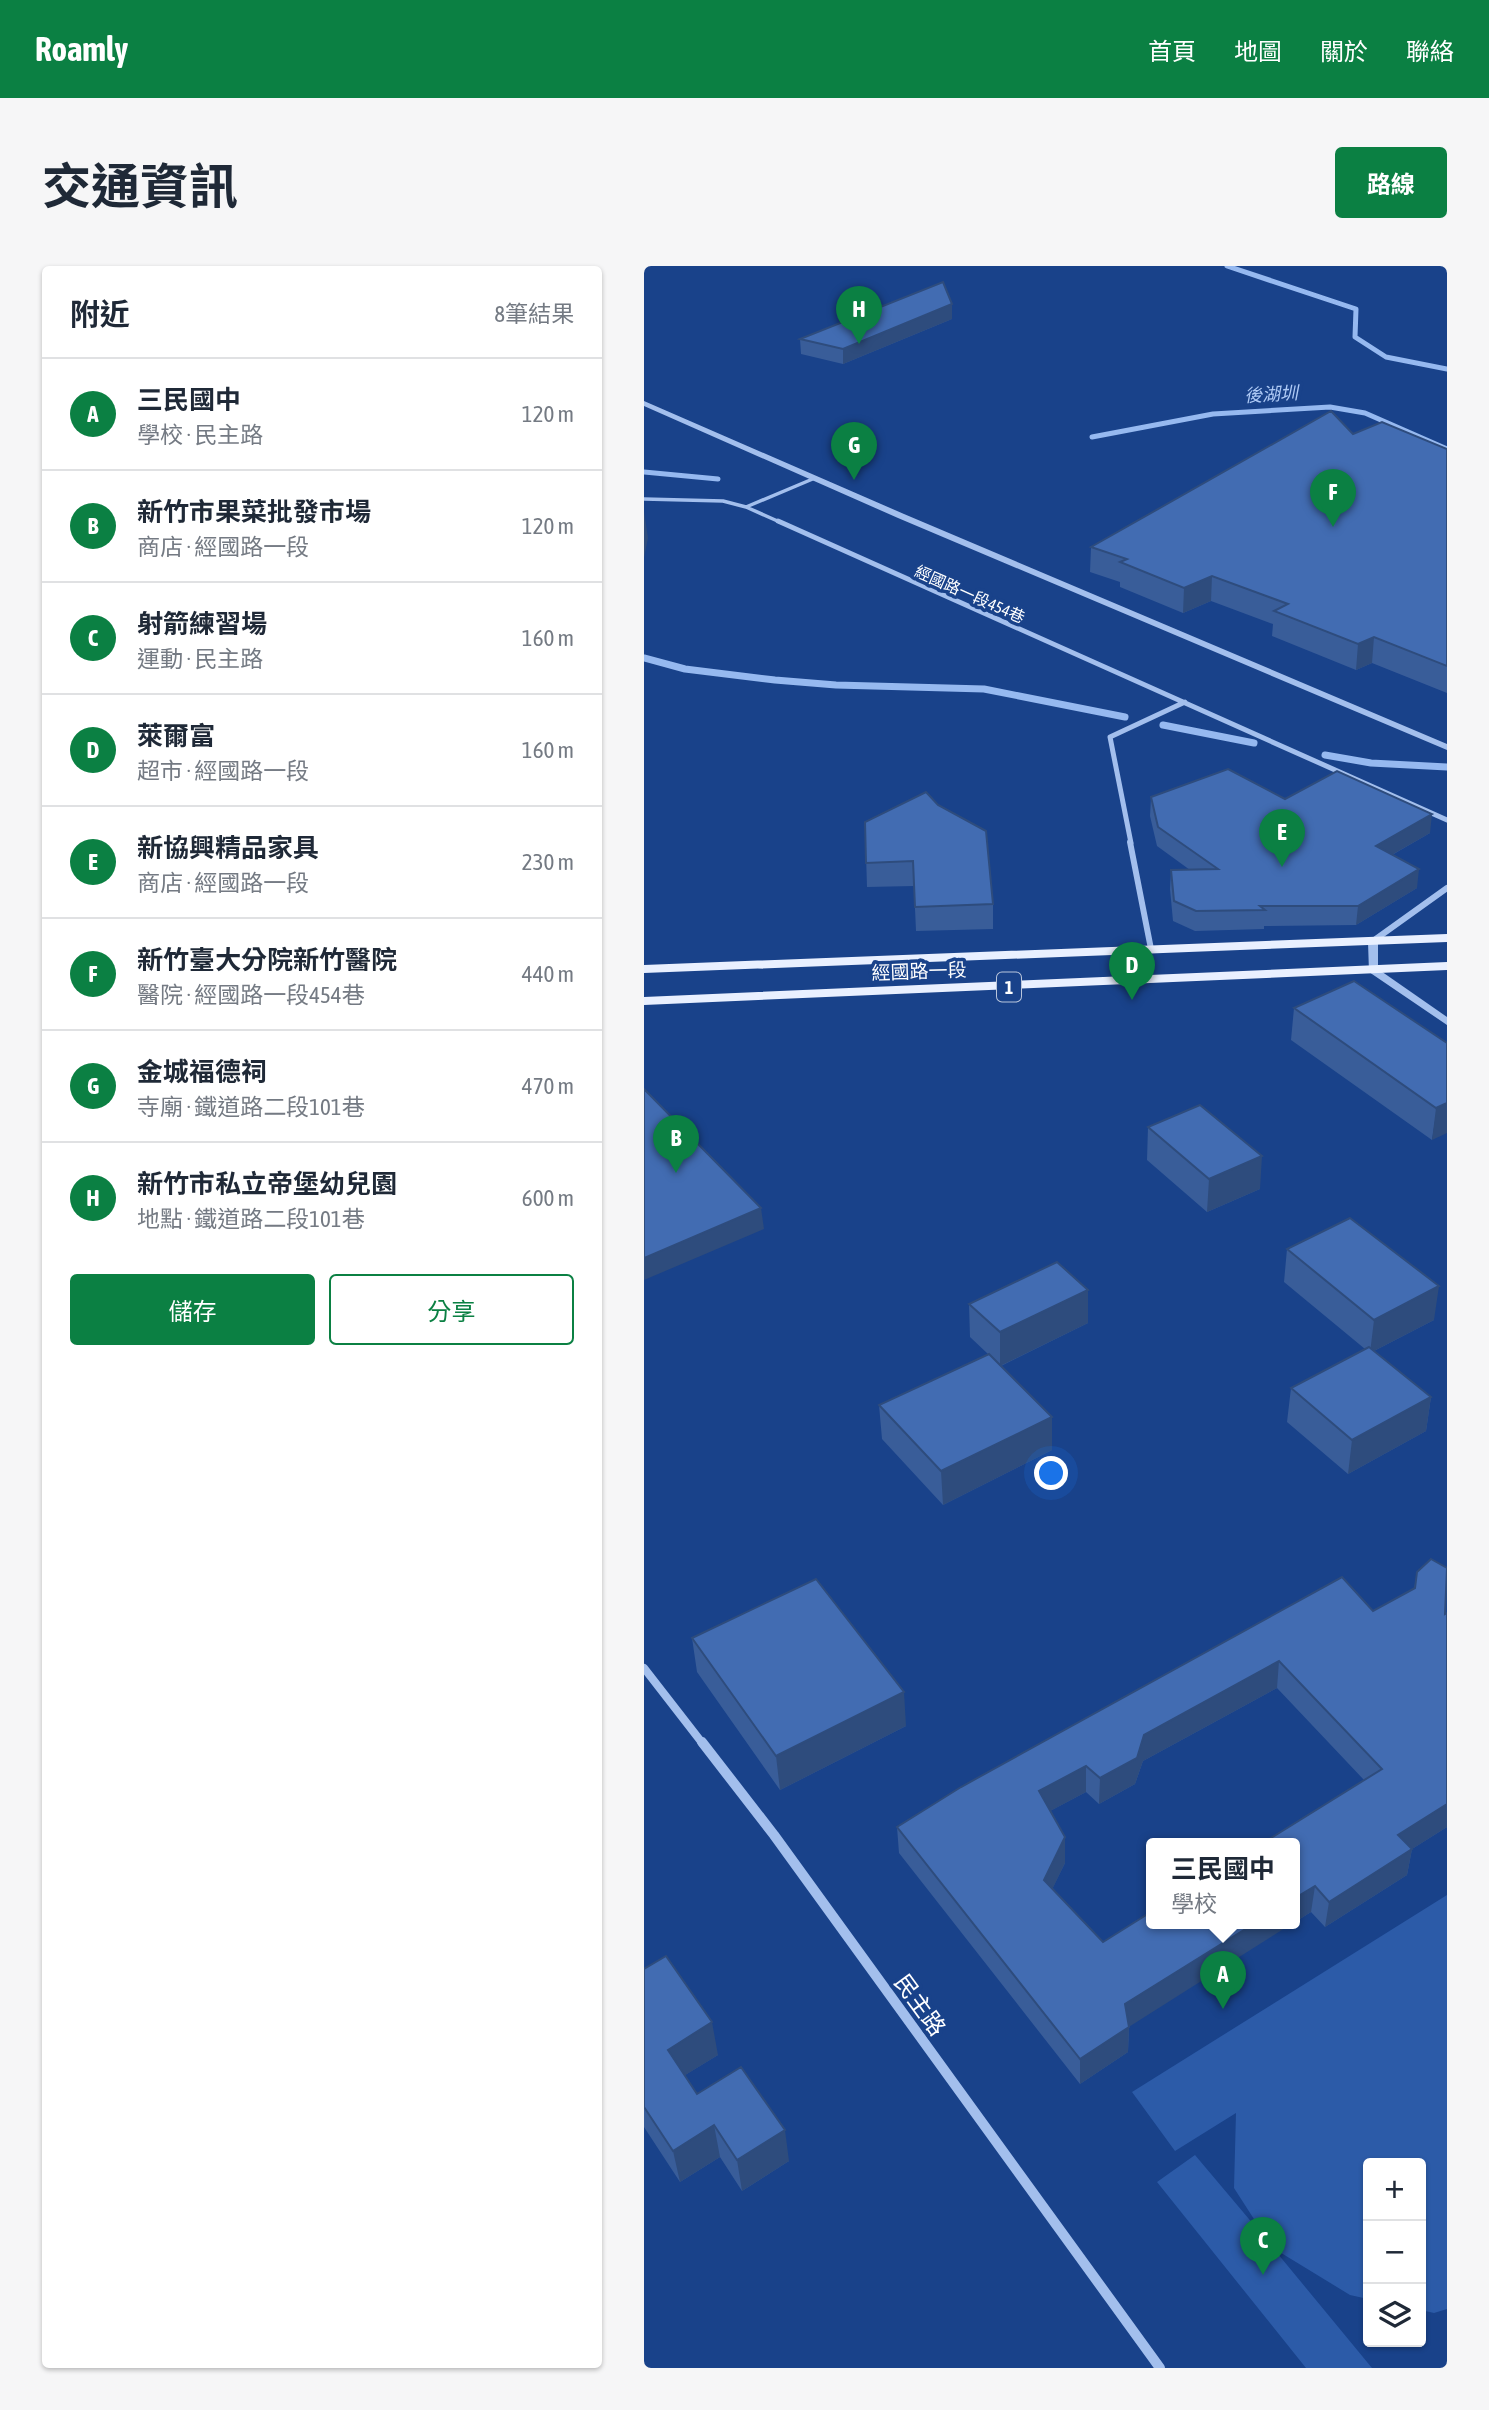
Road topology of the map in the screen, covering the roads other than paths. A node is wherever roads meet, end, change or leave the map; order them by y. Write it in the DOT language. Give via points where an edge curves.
graph roads {
  1 [pos="644,403"];
  2 [pos="815,478"];
  3 [pos="644,499"];
  4 [pos="746,507"];
  5 [pos="1185,702"];
  6 [pos="1447,747"];
  7 [pos="1447,820"];
  8 [pos="1447,888"];
  9 [pos="1447,938"];
  10 [pos="1373,942"];
  11 [pos="1151,949"];
  12 [pos="1447,966"];
  13 [pos="644,970"];
  14 [pos="1373,970"];
  15 [pos="644,1002"];
  16 [pos="1447,1022"];
  17 [pos="644,1668"];
  18 [pos="1160,2368"];
  1 -- 2 [label="street"];
  2 -- 4 [label="street"];
  2 -- 6 [label="street"];
  3 -- 4 [label="street, 經國路一段454巷" via="723,501"];
  4 -- 5 [label="street, 經國路一段454巷"];
  5 -- 7 [label="street, 經國路一段454巷"];
  5 -- 11 [label="street" via="1110,737"];
  8 -- 10 [label="street"];
  9 -- 10 [label="main road, 經國路一段 / 1"];
  10 -- 11 [label="main road, 經國路一段 / 1"];
  10 -- 14 [label="street"];
  11 -- 13 [label="main road, 經國路一段 / 1"];
  12 -- 14 [label="main road, 經國路一段 / 1"];
  14 -- 15 [label="main road, 經國路一段 / 1"];
  14 -- 16 [label="street"];
  17 -- 18 [label="street, 民主路" via="775,1835"];
}
